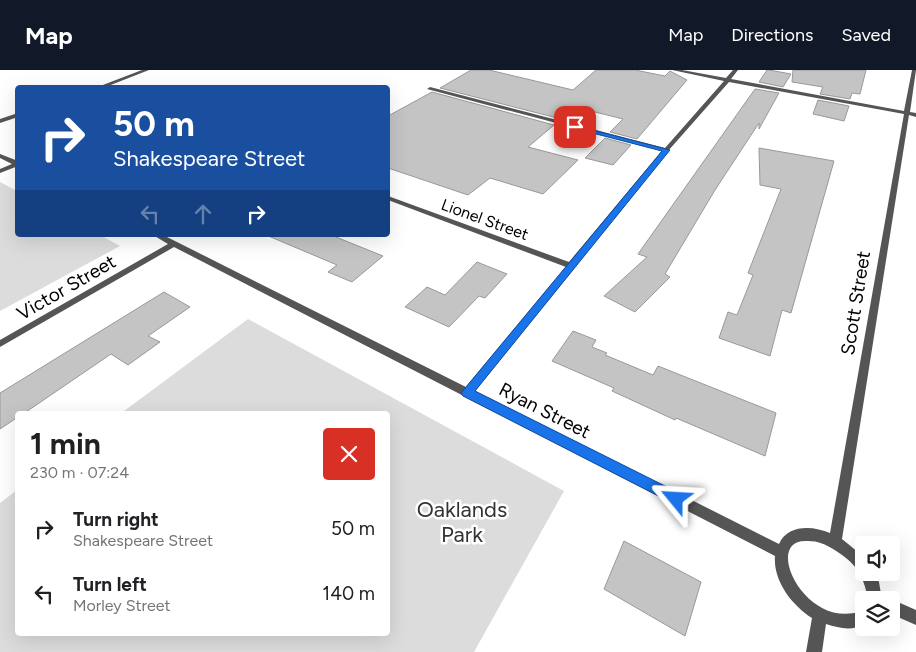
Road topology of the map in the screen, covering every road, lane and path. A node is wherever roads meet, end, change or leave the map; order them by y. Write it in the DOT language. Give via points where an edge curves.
graph roads {
  1 [pos="147,70"];
  2 [pos="674,70"];
  3 [pos="736,70"];
  4 [pos="914,70"];
  5 [pos="729,80"];
  6 [pos="105,85"];
  7 [pos="430,89"];
  8 [pos="911,114"];
  9 [pos="15,116"];
  10 [pos="0,121"];
  11 [pos="666,150"];
  12 [pos="0,156"];
  13 [pos="15,163"];
  14 [pos="15,165"];
  15 [pos="0,171"];
  16 [pos="390,199"];
  17 [pos="161,237"];
  18 [pos="174,244"];
  19 [pos="572,266"];
  20 [pos="0,344"];
  21 [pos="467,393"];
  22 [pos="835,542"];
  23 [pos="781,552"];
  24 [pos="855,558"];
  25 [pos="900,610"];
  26 [pos="820,615"];
  27 [pos="916,618"];
  28 [pos="855,621"];
  29 [pos="814,652"];
  1 -- 6 [label="street"];
  2 -- 5 [label="street"];
  3 -- 5 [label="street"];
  4 -- 8 [label="street, Scott Street"];
  5 -- 8 [label="street"];
  5 -- 11 [label="street"];
  7 -- 11 [label="street"];
  8 -- 22 [label="street, Scott Street"];
  9 -- 10 [label="street"];
  11 -- 19 [label="street"];
  12 -- 13 [label="street"];
  14 -- 15 [label="street"];
  16 -- 19 [label="street, Lionel Street"];
  17 -- 18 [label="street, Ryan Street"];
  18 -- 20 [label="street, Victor Street"];
  18 -- 21 [label="street, Ryan Street"];
  19 -- 21 [label="street"];
  21 -- 23 [label="street, Ryan Street"];
  22 -- 23 [label="street" via="817,535 800,535 788,540"];
  22 -- 24 [label="street"];
  23 -- 26 [label="street" via="781,567 788,584"];
  25 -- 27 [label="street"];
  26 -- 28 [label="street"];
  26 -- 29 [label="street"];
}
